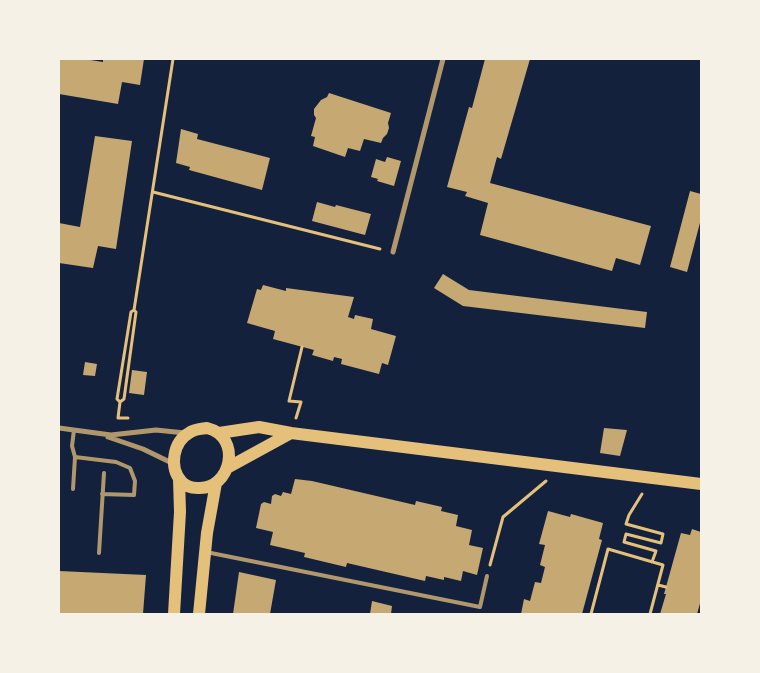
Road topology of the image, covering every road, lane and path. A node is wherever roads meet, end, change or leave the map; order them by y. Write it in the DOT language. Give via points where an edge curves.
graph roads {
  1 [pos="173,59"];
  2 [pos="443,59"];
  3 [pos="153,192"];
  4 [pos="393,252"];
  5 [pos="132,311"];
  6 [pos="302,347"];
  7 [pos="118,400"];
  8 [pos="137,419"];
  9 [pos="59,428"];
  10 [pos="74,430"];
  11 [pos="188,433"];
  12 [pos="219,433"];
  13 [pos="291,433"];
  14 [pos="103,435"];
  15 [pos="76,457"];
  16 [pos="174,464"];
  17 [pos="563,467"];
  18 [pos="227,468"];
  19 [pos="104,473"];
  20 [pos="650,478"];
  21 [pos="179,479"];
  22 [pos="216,484"];
  23 [pos="701,484"];
  24 [pos="73,488"];
  25 [pos="102,494"];
  26 [pos="204,552"];
  27 [pos="100,553"];
  28 [pos="652,562"];
  29 [pos="487,576"];
  30 [pos="658,585"];
  31 [pos="666,587"];
  32 [pos="174,614"];
  33 [pos="199,614"];
  34 [pos="590,614"];
  35 [pos="650,614"];
  1 -- 3 [label="path"];
  2 -- 4 [label="street"];
  3 -- 4 [label="path"];
  3 -- 5 [label="path"];
  5 -- 7 [label="path"];
  5 -- 7 [label="path" via="136,312 124,399"];
  6 -- 13 [label="path" via="289,400 301,402"];
  7 -- 8 [label="path" via="118,418"];
  9 -- 10 [label="street"];
  10 -- 14 [label="street"];
  10 -- 15 [label="lane" via="72,446"];
  11 -- 12 [label="main road" via="207,428"];
  11 -- 14 [label="street" via="156,430"];
  11 -- 16 [label="main road" via="176,449"];
  12 -- 13 [label="main road" via="259,427"];
  12 -- 18 [label="main road" via="228,445"];
  13 -- 17 [label="main road"];
  13 -- 18 [label="main road"];
  14 -- 16 [label="street"];
  15 -- 24 [label="lane"];
  15 -- 25 [label="lane" via="116,462 130,468 135,482 134,495"];
  16 -- 21 [label="main road"];
  17 -- 20 [label="main road"];
  17 -- 29 [label="path" via="503,517"];
  18 -- 22 [label="main road"];
  19 -- 25 [label="lane"];
  20 -- 23 [label="main road"];
  20 -- 28 [label="path" via="626,524 663,534 661,543 626,534 624,542 656,551"];
  21 -- 22 [label="main road" via="192,488"];
  21 -- 32 [label="main road"];
  22 -- 26 [label="main road"];
  25 -- 27 [label="lane"];
  26 -- 29 [label="lane" via="480,607"];
  26 -- 33 [label="main road"];
  28 -- 30 [label="path" via="663,565"];
  28 -- 34 [label="path" via="608,549"];
  30 -- 31 [label="path"];
  30 -- 35 [label="path"];
}
